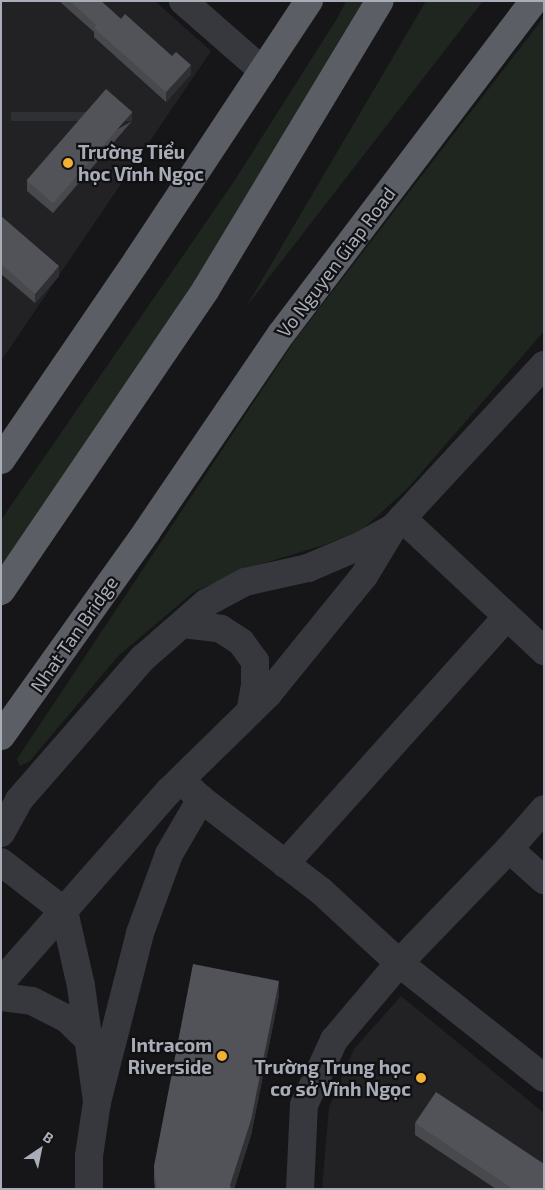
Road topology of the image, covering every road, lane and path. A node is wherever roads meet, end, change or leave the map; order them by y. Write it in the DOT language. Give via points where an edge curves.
graph roads {
  1 [pos="183,1"];
  2 [pos="309,1"];
  3 [pos="380,1"];
  4 [pos="534,1"];
  5 [pos="263,71"];
  6 [pos="544,365"];
  7 [pos="1,460"];
  8 [pos="76,482"];
  9 [pos="398,523"];
  10 [pos="147,530"];
  11 [pos="1,582"];
  12 [pos="1,591"];
  13 [pos="506,618"];
  14 [pos="183,624"];
  15 [pos="544,651"];
  16 [pos="250,712"];
  17 [pos="1,736"];
  18 [pos="1,756"];
  19 [pos="181,780"];
  20 [pos="10,798"];
  21 [pos="201,799"];
  22 [pos="544,809"];
  23 [pos="1,833"];
  24 [pos="509,849"];
  25 [pos="1,862"];
  26 [pos="286,864"];
  27 [pos="544,880"];
  28 [pos="64,911"];
  29 [pos="399,963"];
  30 [pos="1,982"];
  31 [pos="1,997"];
  32 [pos="90,1041"];
  33 [pos="544,1078"];
  34 [pos="97,1102"];
  35 [pos="89,1189"];
  36 [pos="300,1189"];
  1 -- 5 [label="street"];
  2 -- 5 [label="highway"];
  3 -- 8 [label="highway" via="206,289"];
  4 -- 10 [label="highway, Vo Nguyen Giap Road" via="281,334"];
  5 -- 7 [label="highway"];
  6 -- 9 [label="street"];
  8 -- 11 [label="highway"];
  8 -- 12 [label="highway"];
  9 -- 13 [label="street"];
  9 -- 14 [label="street" via="362,545 308,568 245,582 206,603"];
  9 -- 16 [label="street" via="364,576"];
  10 -- 17 [label="highway, Nhat Tan Bridge"];
  10 -- 18 [label="highway"];
  13 -- 15 [label="street"];
  13 -- 26 [label="street"];
  14 -- 16 [label="street" via="221,629 241,642 255,661"];
  14 -- 20 [label="street" via="143,658"];
  16 -- 19 [label="street"];
  19 -- 21 [label="street"];
  19 -- 28 [label="street"];
  20 -- 23 [label="street"];
  21 -- 26 [label="street"];
  21 -- 34 [label="street" via="169,854 140,932"];
  22 -- 24 [label="street"];
  24 -- 27 [label="street"];
  24 -- 29 [label="street"];
  25 -- 28 [label="street"];
  26 -- 29 [label="street" via="321,891"];
  28 -- 30 [label="street"];
  28 -- 32 [label="street"];
  29 -- 33 [label="street"];
  29 -- 36 [label="street" via="334,1040 316,1077 304,1105"];
  31 -- 32 [label="street" via="32,1002 66,1018"];
  32 -- 34 [label="street"];
  34 -- 35 [label="street" via="89,1156"];
}
